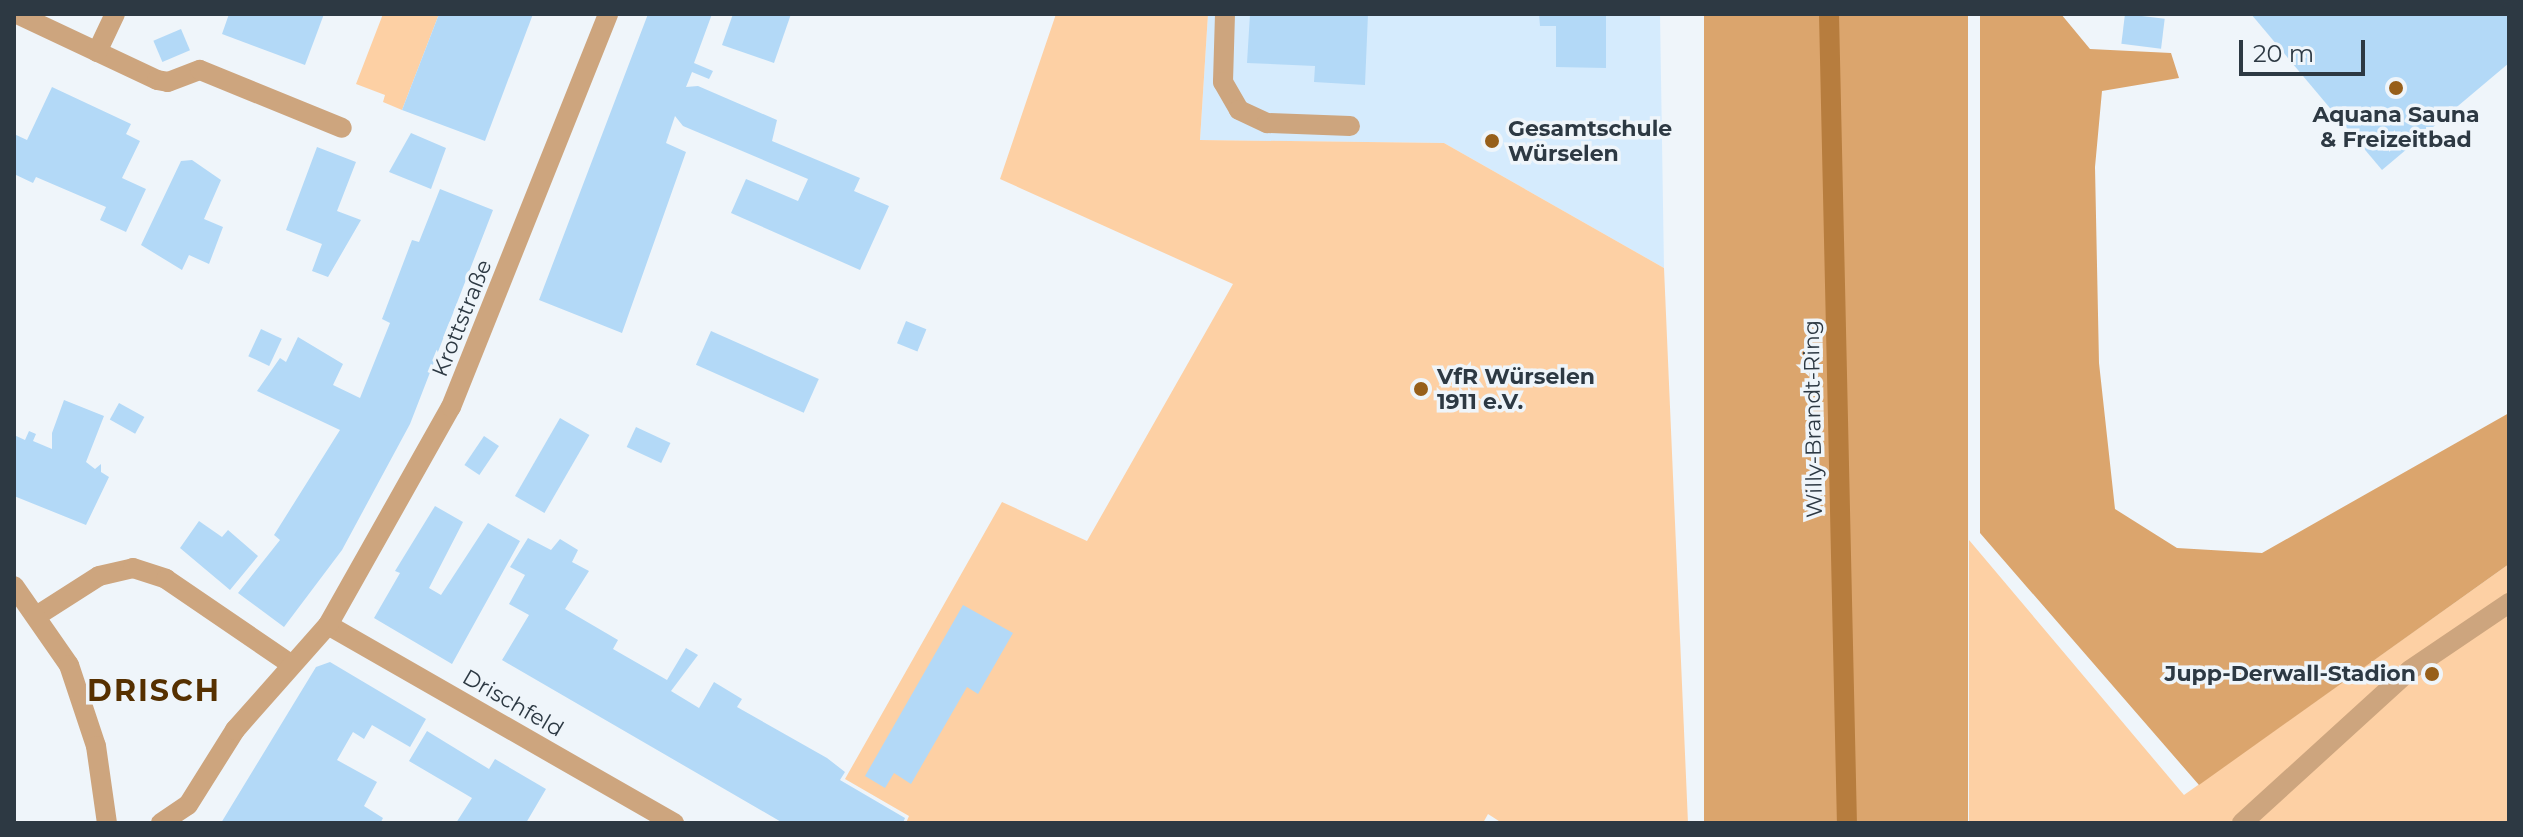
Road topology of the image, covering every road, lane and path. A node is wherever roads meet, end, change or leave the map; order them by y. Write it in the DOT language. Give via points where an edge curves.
graph roads {
  1 [pos="17,14"];
  2 [pos="115,14"];
  3 [pos="608,14"];
  4 [pos="1225,14"];
  5 [pos="1829,14"];
  6 [pos="97,52"];
  7 [pos="1350,126"];
  8 [pos="342,128"];
  9 [pos="14,586"];
  10 [pos="2509,603"];
  11 [pos="38,615"];
  12 [pos="328,625"];
  13 [pos="289,663"];
  14 [pos="107,823"];
  15 [pos="161,823"];
  16 [pos="674,823"];
  17 [pos="1847,823"];
  18 [pos="2242,823"];
  1 -- 6 [label="street"];
  2 -- 6 [label="street"];
  3 -- 12 [label="street, Krottstraße" via="451,407"];
  4 -- 7 [label="street" via="1223,82 1239,110 1267,123"];
  5 -- 17 [label="main road, Willy-Brandt-Ring"];
  6 -- 8 [label="street" via="168,82 200,70"];
  9 -- 11 [label="street"];
  10 -- 18 [label="street" via="2410,670"];
  11 -- 13 [label="street" via="99,576 133,568 166,579"];
  11 -- 14 [label="street" via="69,665 96,746"];
  12 -- 13 [label="street, Krottstraße"];
  12 -- 16 [label="street, Drischfeld"];
  13 -- 15 [label="street, Krottstraße" via="235,730 188,805"];
}
